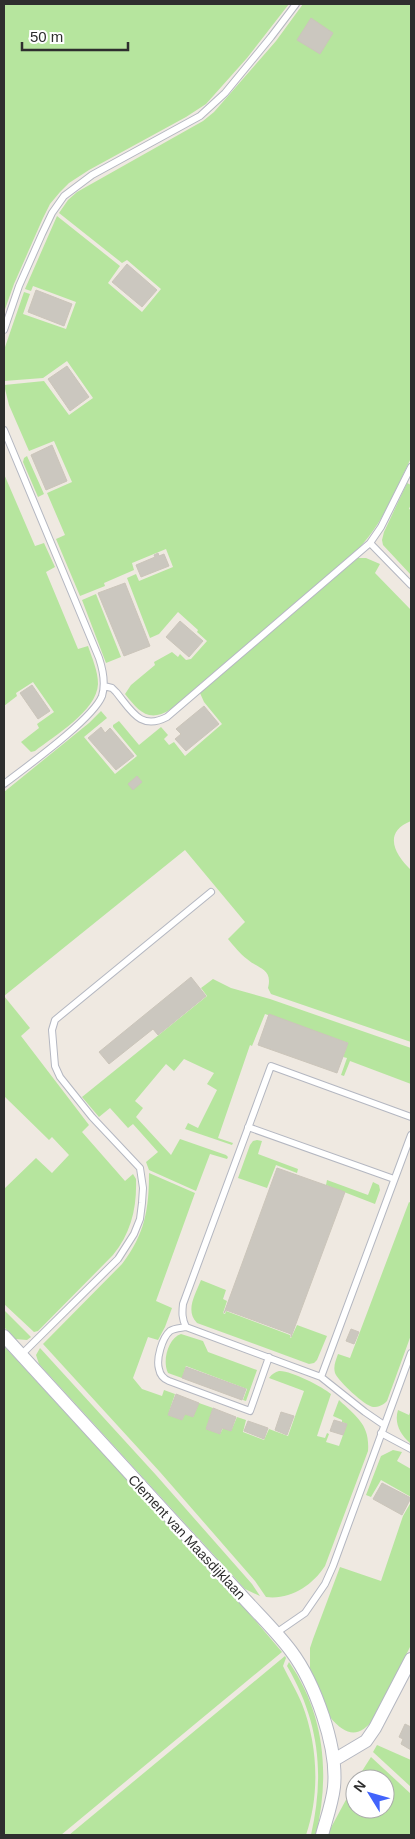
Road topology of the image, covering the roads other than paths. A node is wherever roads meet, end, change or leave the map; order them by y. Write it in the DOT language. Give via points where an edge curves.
graph roads {
  1 [pos="296,4"];
  2 [pos="4,330"];
  3 [pos="4,430"];
  4 [pos="411,467"];
  5 [pos="370,543"];
  6 [pos="411,585"];
  7 [pos="104,686"];
  8 [pos="4,784"];
  9 [pos="211,892"];
  10 [pos="411,1117"];
  11 [pos="248,1128"];
  12 [pos="411,1135"];
  13 [pos="394,1179"];
  14 [pos="186,1327"];
  15 [pos="4,1336"];
  16 [pos="411,1353"];
  17 [pos="22,1354"];
  18 [pos="269,1357"];
  19 [pos="321,1377"];
  20 [pos="384,1425"];
  21 [pos="382,1433"];
  22 [pos="411,1449"];
  23 [pos="276,1633"];
  24 [pos="411,1658"];
  25 [pos="334,1760"];
  26 [pos="322,1835"];
  1 -- 2 [label="lane" via="251,63 210,108 92,175 64,196 42,234"];
  3 -- 7 [label="lane" via="103,668"];
  4 -- 5 [label="lane"];
  5 -- 6 [label="lane"];
  5 -- 7 [label="lane" via="167,717 151,722 139,719 112,688"];
  7 -- 8 [label="lane" via="102,696 91,712"];
  9 -- 17 [label="lane" via="54,1023 52,1045 60,1077 140,1168 142,1203 134,1234 118,1259"];
  10 -- 11 [label="lane" via="271,1066"];
  11 -- 13 [label="lane"];
  11 -- 14 [label="lane" via="183,1304 182,1319"];
  12 -- 13 [label="lane"];
  13 -- 19 [label="lane"];
  14 -- 18 [label="lane"];
  14 -- 18 [label="lane" via="170,1331 165,1338 159,1356 161,1375 169,1381 250,1411"];
  15 -- 17 [label="street, Clement van Maasdijklaan"];
  16 -- 20 [label="lane"];
  17 -- 23 [label="street, Clement van Maasdijklaan"];
  18 -- 19 [label="lane"];
  19 -- 20 [label="lane"];
  20 -- 21 [label="lane"];
  21 -- 22 [label="lane"];
  21 -- 23 [label="lane" via="325,1584 305,1613"];
  23 -- 25 [label="street, Clement van Maasdijklaan" via="309,1682"];
  24 -- 25 [label="street" via="366,1741"];
  25 -- 26 [label="street, Clement van Maasdijklaan" via="334,1786"];
}
